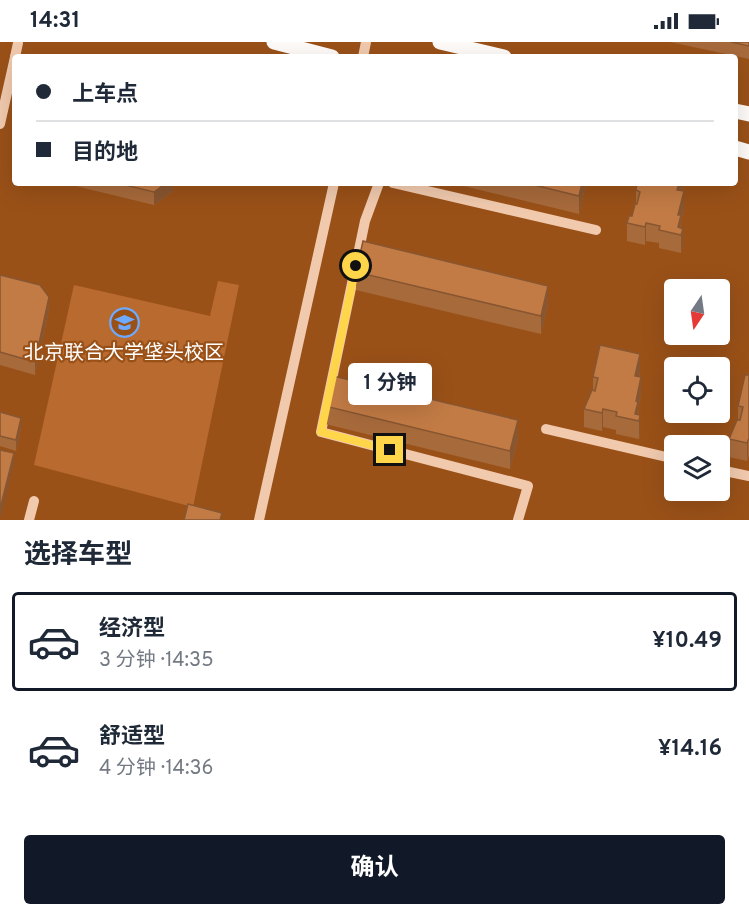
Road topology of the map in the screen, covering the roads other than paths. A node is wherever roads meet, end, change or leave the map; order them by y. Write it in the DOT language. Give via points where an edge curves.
graph roads {
  1 [pos="274,42"];
  2 [pos="440,42"];
  3 [pos="320,54"];
  4 [pos="491,54"];
  5 [pos="12,70"];
  6 [pos="0,123"];
  7 [pos="333,186"];
  8 [pos="378,186"];
  9 [pos="406,186"];
  10 [pos="596,230"];
  11 [pos="546,429"];
  12 [pos="664,456"];
  13 [pos="730,472"];
  14 [pos="749,476"];
  15 [pos="34,501"];
  16 [pos="29,520"];
  17 [pos="259,520"];
  18 [pos="518,520"];
  1 -- 3 [label="main road"];
  2 -- 4 [label="main road"];
  5 -- 6 [label="street"];
  7 -- 17 [label="street"];
  8 -- 18 [label="street" via="366,221 321,432 528,486"];
  9 -- 10 [label="street"];
  11 -- 12 [label="street"];
  13 -- 14 [label="street"];
  15 -- 16 [label="street"];
}
